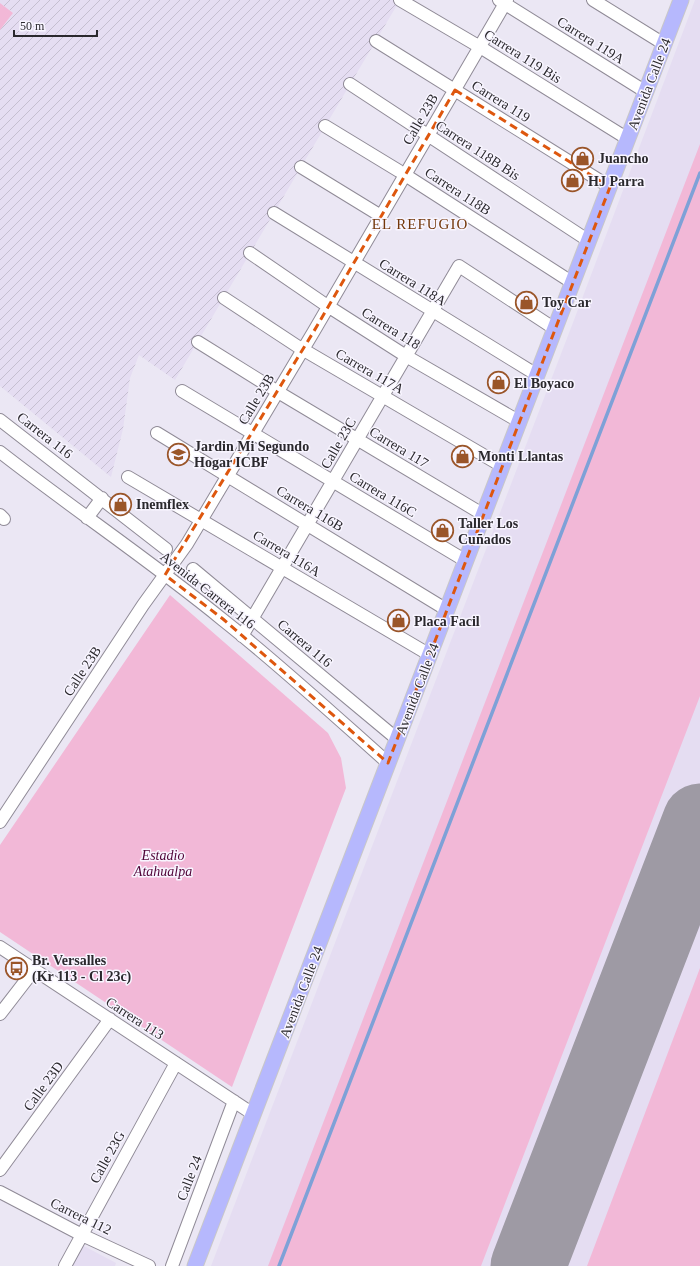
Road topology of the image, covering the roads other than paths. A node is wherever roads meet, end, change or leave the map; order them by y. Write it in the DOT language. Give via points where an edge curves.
graph roads {
  1 [pos="400,0"];
  2 [pos="593,0"];
  3 [pos="681,0"];
  4 [pos="504,1"];
  5 [pos="376,41"];
  6 [pos="664,44"];
  7 [pos="480,47"];
  8 [pos="350,84"];
  9 [pos="454,90"];
  10 [pos="646,92"];
  11 [pos="325,126"];
  12 [pos="428,135"];
  13 [pos="628,139"];
  14 [pos="301,167"];
  15 [pos="405,175"];
  16 [pos="610,186"];
  17 [pos="274,213"];
  18 [pos="381,216"];
  19 [pos="589,241"];
  20 [pos="250,253"];
  21 [pos="354,263"];
  22 [pos="573,283"];
  23 [pos="224,298"];
  24 [pos="329,306"];
  25 [pos="432,311"];
  26 [pos="555,329"];
  27 [pos="198,342"];
  28 [pos="303,349"];
  29 [pos="406,356"];
  30 [pos="537,375"];
  31 [pos="182,391"];
  32 [pos="278,391"];
  33 [pos="383,396"];
  34 [pos="0,420"];
  35 [pos="520,422"];
  36 [pos="157,433"];
  37 [pos="253,434"];
  38 [pos="358,439"];
  39 [pos="0,452"];
  40 [pos="502,466"];
  41 [pos="227,476"];
  42 [pos="128,477"];
  43 [pos="333,482"];
  44 [pos="102,498"];
  45 [pos="484,515"];
  46 [pos="87,518"];
  47 [pos="201,519"];
  48 [pos="308,524"];
  49 [pos="166,548"];
  50 [pos="466,561"];
  51 [pos="282,568"];
  52 [pos="192,569"];
  53 [pos="165,575"];
  54 [pos="447,610"];
  55 [pos="252,619"];
  56 [pos="242,636"];
  57 [pos="430,655"];
  58 [pos="398,739"];
  59 [pos="388,763"];
  60 [pos="0,822"];
  61 [pos="0,947"];
  62 [pos="34,970"];
  63 [pos="0,1014"];
  64 [pos="110,1019"];
  65 [pos="176,1063"];
  66 [pos="234,1101"];
  67 [pos="253,1114"];
  68 [pos="0,1170"];
  69 [pos="0,1192"];
  70 [pos="82,1235"];
  71 [pos="65,1266"];
  72 [pos="149,1266"];
  73 [pos="172,1266"];
  74 [pos="195,1266"];
  1 -- 7 [label="street, Carrera 119 Bis"];
  2 -- 6 [label="street"];
  3 -- 6 [label="main road, Avenida Calle 24"];
  4 -- 7 [label="street, Calle 23B"];
  4 -- 10 [label="street, Carrera 119A"];
  5 -- 9 [label="street, Carrera 119"];
  6 -- 10 [label="main road, Avenida Calle 24"];
  7 -- 9 [label="street, Calle 23B"];
  7 -- 13 [label="street, Carrera 119 Bis"];
  8 -- 12 [label="street, Carrera 118B Bis"];
  9 -- 12 [label="street, Calle 23B"];
  9 -- 16 [label="street, Carrera 119"];
  10 -- 13 [label="main road, Avenida Calle 24"];
  11 -- 15 [label="street, Carrera 118B"];
  12 -- 15 [label="street, Calle 23B"];
  12 -- 19 [label="street, Carrera 118B Bis"];
  13 -- 16 [label="main road, Avenida Calle 24"];
  14 -- 18 [label="street"];
  15 -- 18 [label="street, Calle 23B"];
  15 -- 22 [label="street, Carrera 118B"];
  16 -- 19 [label="main road, Avenida Calle 24"];
  17 -- 21 [label="street, Carrera 118A"];
  18 -- 21 [label="street, Calle 23B"];
  19 -- 22 [label="main road, Avenida Calle 24"];
  20 -- 24 [label="street, Carrera 118"];
  21 -- 24 [label="street, Calle 23B"];
  21 -- 25 [label="street, Carrera 118A"];
  22 -- 26 [label="main road, Avenida Calle 24"];
  23 -- 28 [label="street, Carrera 117A"];
  24 -- 28 [label="street, Calle 23B"];
  24 -- 29 [label="street, Carrera 118"];
  25 -- 26 [label="street, Calle 23C" via="459,266"];
  25 -- 29 [label="street, Calle 23C"];
  25 -- 30 [label="street, Carrera 118A"];
  26 -- 30 [label="main road, Avenida Calle 24"];
  27 -- 32 [label="street, Carrera 117"];
  28 -- 32 [label="street, Calle 23B"];
  28 -- 33 [label="street, Carrera 117A"];
  29 -- 33 [label="street, Calle 23C"];
  29 -- 35 [label="street, Carrera 118"];
  30 -- 35 [label="main road, Avenida Calle 24"];
  31 -- 37 [label="street, Carrera 116C"];
  32 -- 37 [label="street, Calle 23B"];
  32 -- 38 [label="street, Carrera 117"];
  33 -- 38 [label="street, Calle 23C"];
  33 -- 40 [label="street, Carrera 117A"];
  34 -- 44 [label="street, Carrera 116"];
  35 -- 40 [label="main road, Avenida Calle 24"];
  36 -- 41 [label="street, Carrera 116B"];
  37 -- 41 [label="street, Calle 23B"];
  37 -- 43 [label="street, Carrera 116C"];
  38 -- 43 [label="street, Calle 23C"];
  38 -- 45 [label="street, Carrera 117"];
  39 -- 46 [label="street, Avenida Carrera 116"];
  40 -- 45 [label="main road, Avenida Calle 24"];
  41 -- 47 [label="street, Calle 23B"];
  41 -- 48 [label="street, Carrera 116B"];
  42 -- 47 [label="street, Carrera 116A"];
  43 -- 48 [label="street, Calle 23C"];
  43 -- 50 [label="street, Carrera 116C"];
  44 -- 46 [label="street"];
  44 -- 49 [label="street, Carrera 116"];
  45 -- 50 [label="main road, Avenida Calle 24"];
  46 -- 53 [label="street, Avenida Carrera 116"];
  47 -- 51 [label="street, Carrera 116A"];
  47 -- 53 [label="street, Calle 23B"];
  48 -- 51 [label="street, Calle 23C"];
  48 -- 54 [label="street, Carrera 116B"];
  50 -- 54 [label="main road, Avenida Calle 24"];
  51 -- 55 [label="street, Calle 23C"];
  51 -- 57 [label="street, Carrera 116A"];
  52 -- 55 [label="street, Carrera 116"];
  53 -- 56 [label="street, Avenida Carrera 116"];
  53 -- 60 [label="street, Calle 23B"];
  54 -- 57 [label="main road, Avenida Calle 24"];
  55 -- 56 [label="street, Calle 23C"];
  55 -- 58 [label="street, Carrera 116"];
  56 -- 59 [label="street, Avenida Carrera 116"];
  57 -- 58 [label="main road, Avenida Calle 24"];
  58 -- 59 [label="main road, Avenida Calle 24"];
  59 -- 67 [label="main road, Avenida Calle 24"];
  61 -- 62 [label="street, Carrera 113"];
  62 -- 63 [label="street"];
  62 -- 64 [label="street, Carrera 113"];
  64 -- 65 [label="street, Carrera 113"];
  64 -- 68 [label="street, Calle 23D"];
  65 -- 66 [label="street, Carrera 113"];
  65 -- 70 [label="street, Calle 23G"];
  66 -- 67 [label="street, Carrera 113"];
  66 -- 73 [label="street, Calle 24"];
  67 -- 74 [label="main road, Avenida Calle 24"];
  69 -- 70 [label="street, Carrera 112"];
  70 -- 71 [label="street, Calle 23G"];
  70 -- 72 [label="street, Carrera 112"];
}
